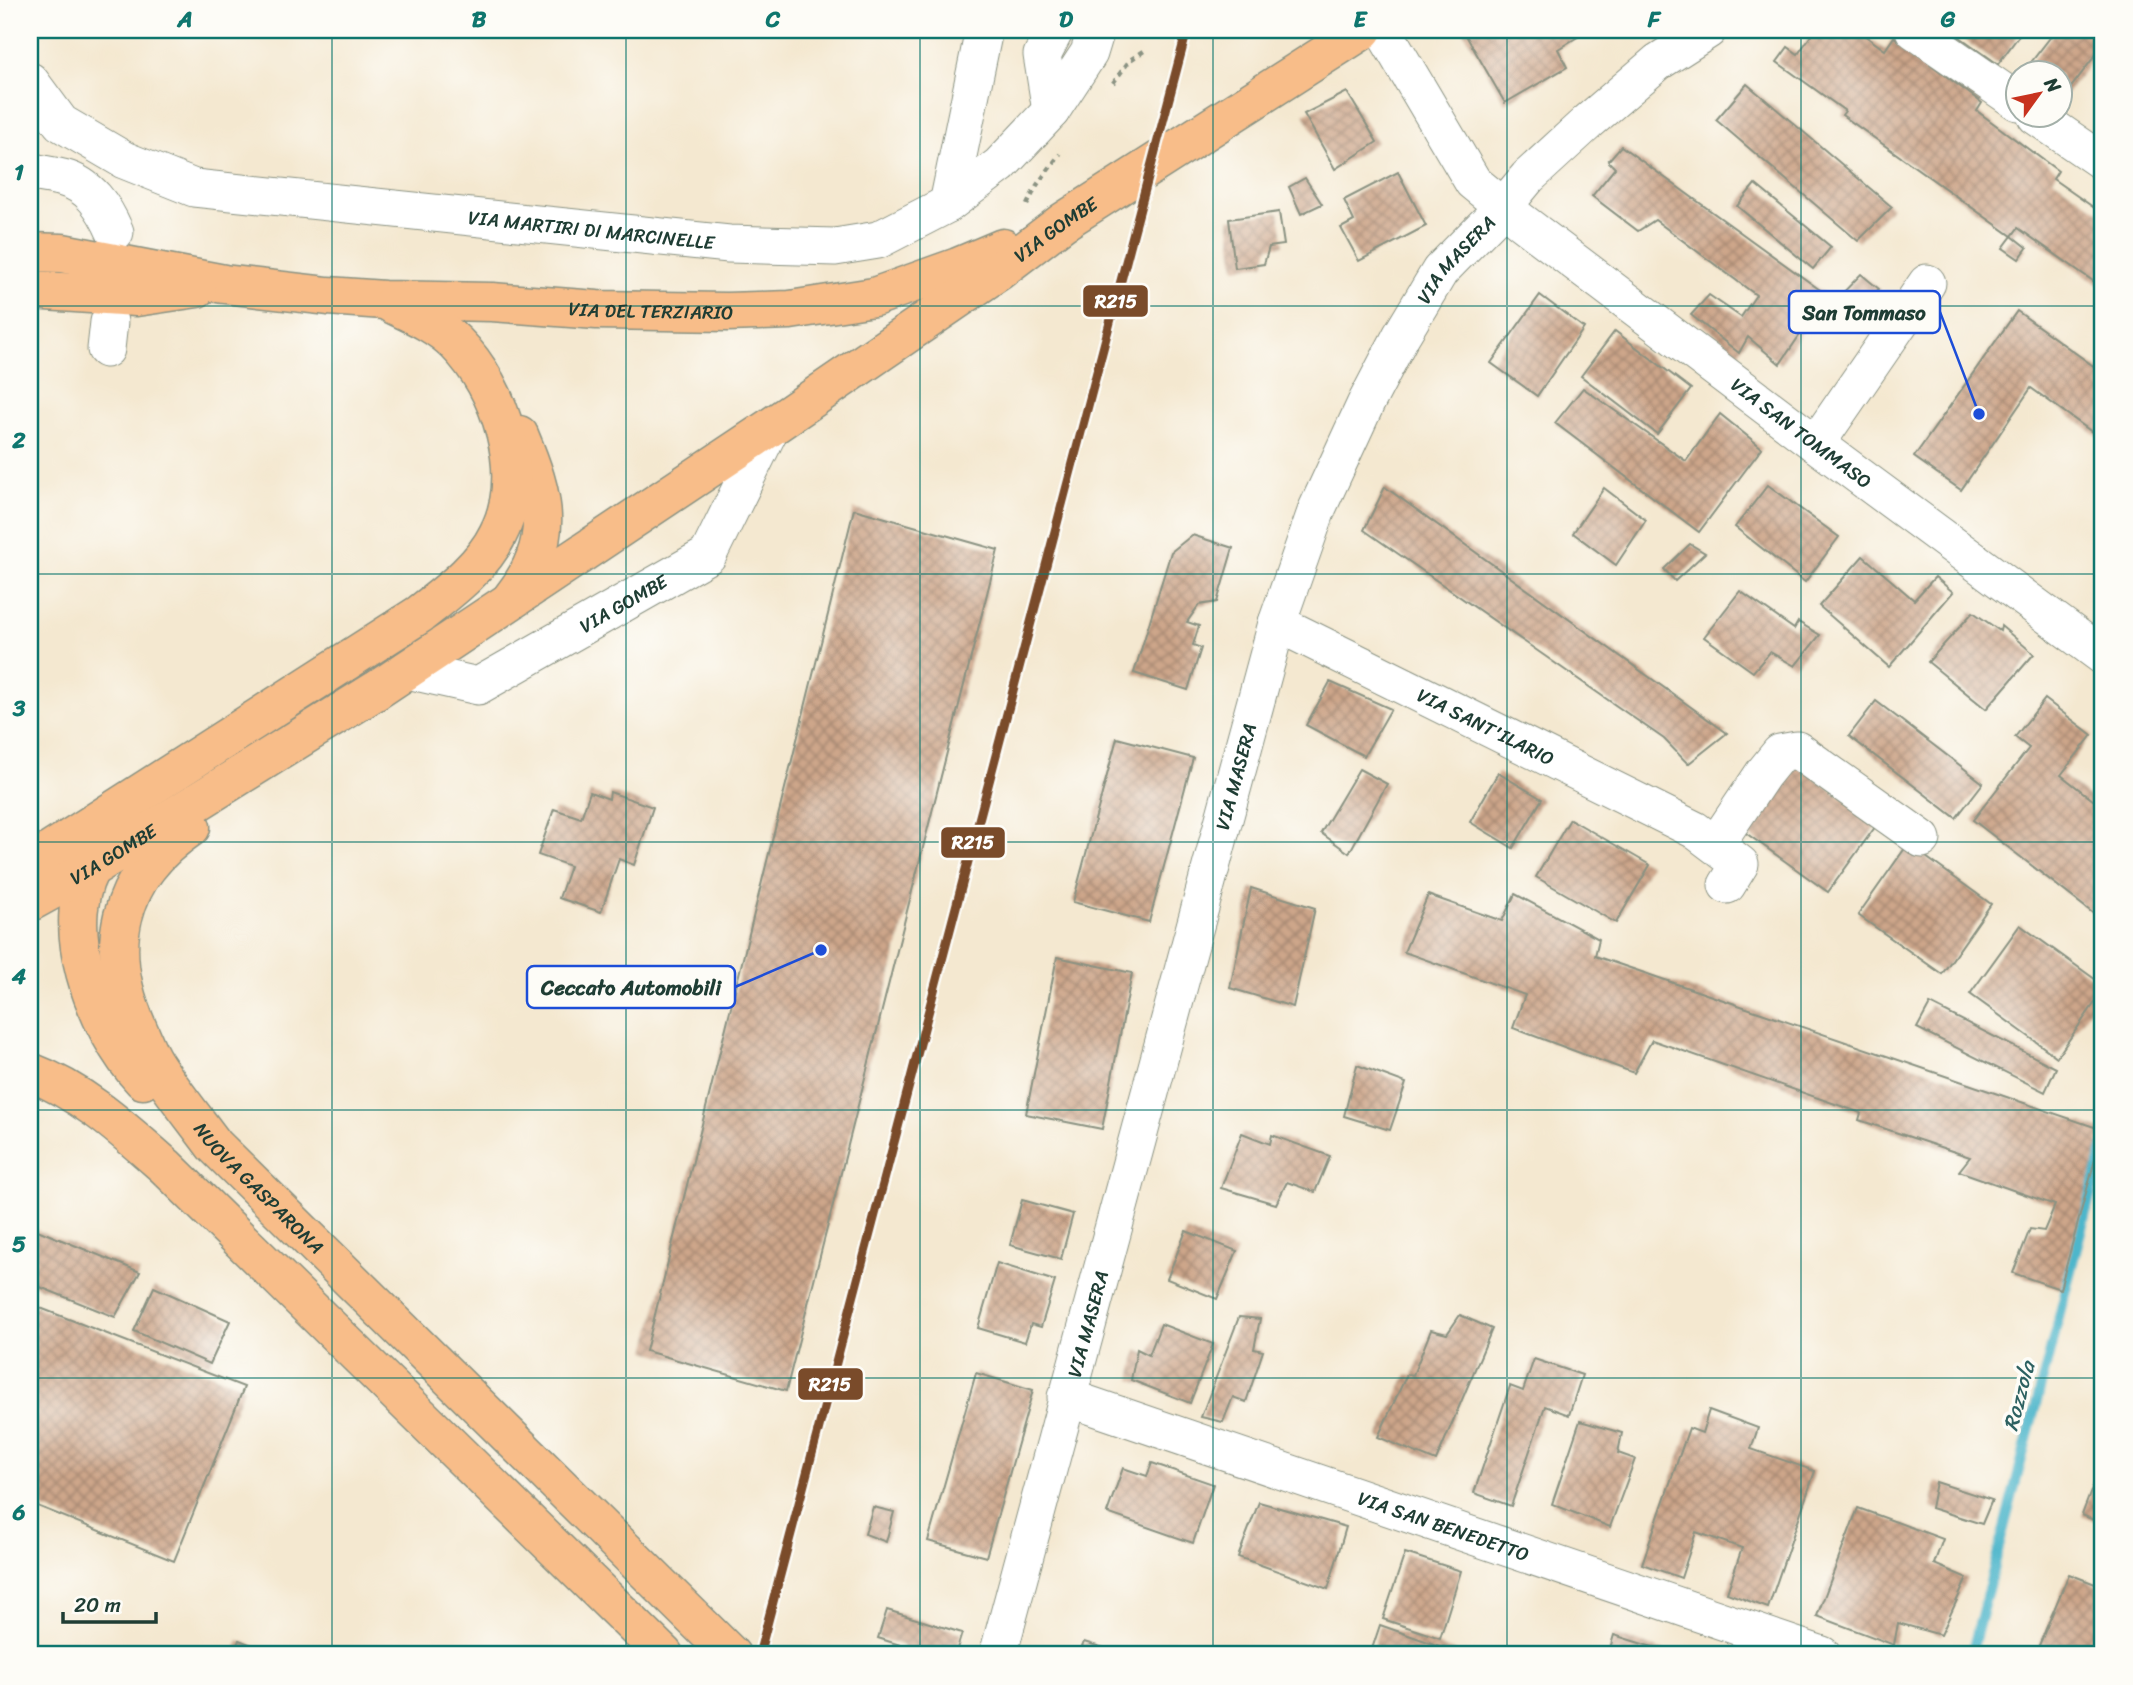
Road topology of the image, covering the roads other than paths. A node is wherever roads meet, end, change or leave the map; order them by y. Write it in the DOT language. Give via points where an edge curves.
graph roads {
  1 [pos="984,30"];
  2 [pos="1055,30"];
  3 [pos="1096,30"];
  4 [pos="1363,30"];
  5 [pos="1383,30"];
  6 [pos="1708,30"];
  7 [pos="1914,30"];
  8 [pos="30,80"];
  9 [pos="2004,92"];
  10 [pos="1051,111"];
  11 [pos="2056,130"];
  12 [pos="2103,162"];
  13 [pos="30,170"];
  14 [pos="948,204"];
  15 [pos="1503,207"];
  16 [pos="1063,222"];
  17 [pos="115,232"];
  18 [pos="40,250"];
  19 [pos="1927,283"];
  20 [pos="224,284"];
  21 [pos="30,290"];
  22 [pos="384,300"];
  23 [pos="485,379"];
  24 [pos="771,427"];
  25 [pos="1816,444"];
  26 [pos="509,602"];
  27 [pos="1277,623"];
  28 [pos="2103,656"];
  29 [pos="392,680"];
  30 [pos="185,766"];
  31 [pos="1705,837"];
  32 [pos="1922,839"];
  33 [pos="30,864"];
  34 [pos="88,870"];
  35 [pos="1727,885"];
  36 [pos="30,902"];
  37 [pos="30,1072"];
  38 [pos="214,1145"];
  39 [pos="1066,1397"];
  40 [pos="664,1655"];
  41 [pos="731,1655"];
  42 [pos="998,1655"];
  43 [pos="1822,1655"];
  1 -- 14 [label="street"];
  2 -- 10 [label="street" via="1042,55"];
  3 -- 10 [label="street, VIA MARTIRI DI MARCINELLE" via="1089,53"];
  4 -- 16 [label="main road, VIA GOMBE"];
  5 -- 15 [label="street, VIA SAN TOMMASO" via="1473,182"];
  6 -- 15 [label="street, VIA MASERA" via="1658,62 1588,122 1528,177"];
  7 -- 9 [label="street"];
  8 -- 14 [label="street, VIA MARTIRI DI MARCINELLE" via="61,123 124,160 194,188 729,244 835,247 878,240"];
  10 -- 14 [label="street, VIA MARTIRI DI MARCINELLE" via="1000,165"];
  11 -- 12 [label="street"];
  13 -- 17 [label="street" via="65,178 88,190 107,212"];
  15 -- 25 [label="street, VIA SAN TOMMASO"];
  15 -- 27 [label="street, VIA MASERA" via="1440,271 1401,336 1317,509"];
  16 -- 22 [label="main road, VIA DEL TERZIARIO" via="874,297 790,310 597,310"];
  16 -- 24 [label="main road, VIA GOMBE"];
  18 -- 20 [label="main road, VIA DEL TERZIARIO"];
  19 -- 25 [label="street"];
  20 -- 21 [label="main road, VIA DEL TERZIARIO" via="136,296"];
  20 -- 22 [label="main road, VIA DEL TERZIARIO"];
  22 -- 23 [label="main road" via="456,342"];
  23 -- 26 [label="main road" via="511,417 544,510 533,564"];
  23 -- 30 [label="main road" via="499,411 510,457 511,489 499,534 487,552 420,614"];
  24 -- 26 [label="main road, VIA GOMBE"];
  24 -- 29 [label="street, VIA GOMBE" via="708,555 478,686"];
  25 -- 28 [label="street, VIA SAN TOMMASO"];
  26 -- 29 [label="main road, VIA GOMBE"];
  27 -- 31 [label="street, VIA SANT'ILARIO"];
  27 -- 39 [label="street, VIA MASERA"];
  29 -- 34 [label="main road, VIA GOMBE"];
  29 -- 38 [label="main road, NUOVA GASPARONA" via="264,778 176,837 131,891 120,926 118,958 128,1006 152,1061"];
  30 -- 33 [label="main road"];
  30 -- 34 [label="main road" via="132,815"];
  31 -- 32 [label="street" via="1780,753 1797,750"];
  31 -- 35 [label="street" via="1740,864"];
  34 -- 36 [label="main road, VIA GOMBE"];
  34 -- 38 [label="main road" via="79,947 87,985 103,1021 137,1074 173,1112"];
  37 -- 40 [label="main road" via="103,1112 166,1167"];
  38 -- 41 [label="main road, NUOVA GASPARONA"];
  39 -- 42 [label="street, VIA MASERA"];
  39 -- 43 [label="street, VIA SAN BENEDETTO"];
}
